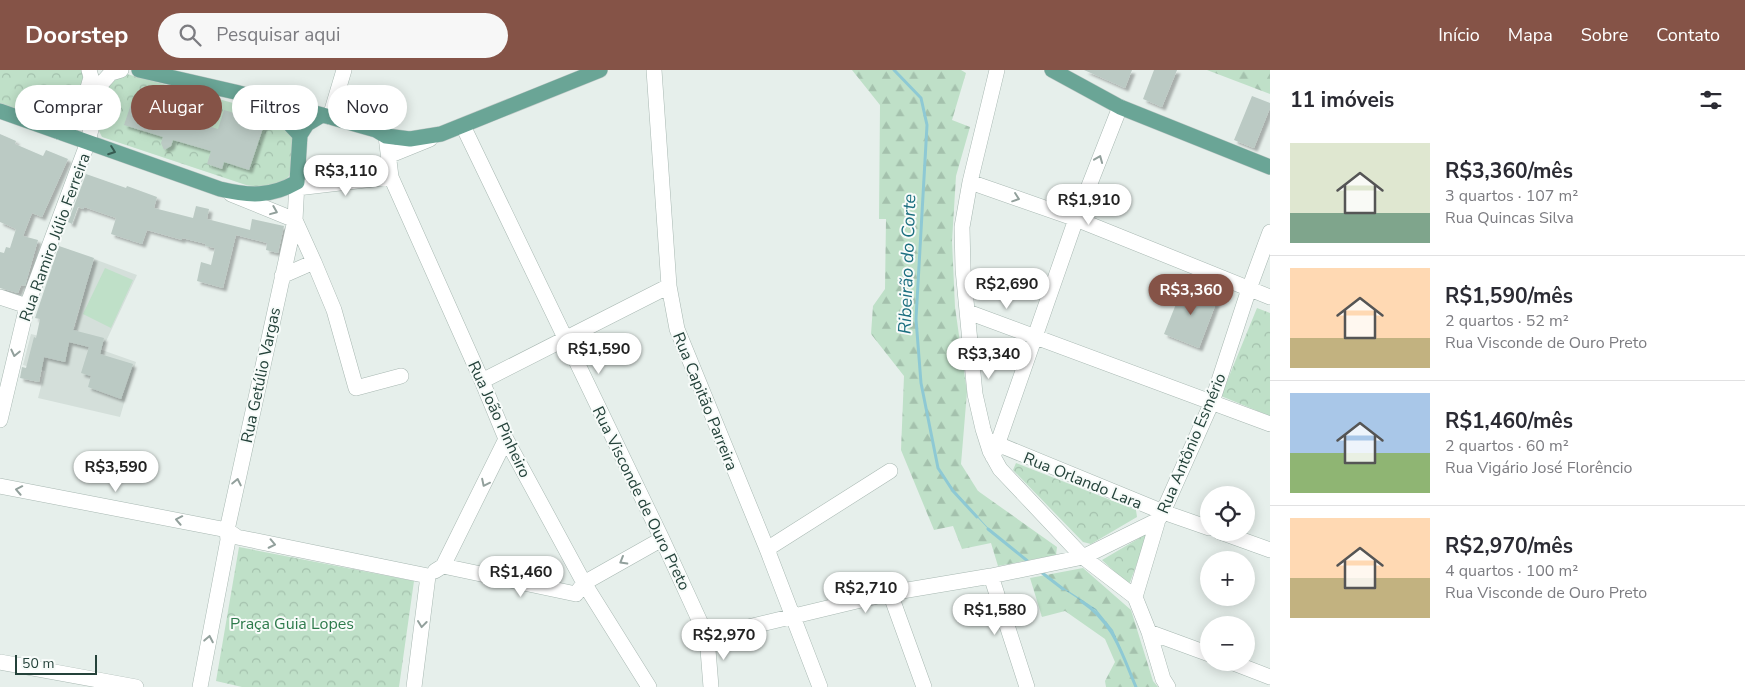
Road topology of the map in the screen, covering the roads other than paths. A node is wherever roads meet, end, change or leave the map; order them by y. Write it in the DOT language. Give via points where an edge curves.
graph roads {
  1 [pos="88,70"];
  2 [pos="139,70"];
  3 [pos="344,70"];
  4 [pos="600,70"];
  5 [pos="654,70"];
  6 [pos="997,70"];
  7 [pos="1052,70"];
  8 [pos="116,71"];
  9 [pos="232,91"];
  10 [pos="1120,107"];
  11 [pos="0,112"];
  12 [pos="318,114"];
  13 [pos="326,116"];
  14 [pos="463,126"];
  15 [pos="295,130"];
  16 [pos="59,132"];
  17 [pos="300,135"];
  18 [pos="88,142"];
  19 [pos="392,145"];
  20 [pos="1270,167"];
  21 [pos="391,177"];
  22 [pos="970,182"];
  23 [pos="297,185"];
  24 [pos="220,189"];
  25 [pos="1076,219"];
  26 [pos="295,220"];
  27 [pos="1270,232"];
  28 [pos="314,262"];
  29 [pos="282,276"];
  30 [pos="669,286"];
  31 [pos="1249,289"];
  32 [pos="0,296"];
  33 [pos="1270,297"];
  34 [pos="27,306"];
  35 [pos="968,312"];
  36 [pos="1036,337"];
  37 [pos="565,338"];
  38 [pos="401,376"];
  39 [pos="482,381"];
  40 [pos="1212,402"];
  41 [pos="0,420"];
  42 [pos="1270,424"];
  43 [pos="506,440"];
  44 [pos="992,447"];
  45 [pos="890,471"];
  46 [pos="0,486"];
  47 [pos="1160,516"];
  48 [pos="1200,526"];
  49 [pos="231,536"];
  50 [pos="662,539"];
  51 [pos="1245,541"];
  52 [pos="767,549"];
  53 [pos="1270,550"];
  54 [pos="1083,557"];
  55 [pos="443,566"];
  56 [pos="428,576"];
  57 [pos="991,576"];
  58 [pos="584,583"];
  59 [pos="890,594"];
  60 [pos="1134,598"];
  61 [pos="792,615"];
  62 [pos="1149,632"];
  63 [pos="707,636"];
  64 [pos="1200,651"];
  65 [pos="0,662"];
  66 [pos="1254,671"];
  67 [pos="1270,677"];
  68 [pos="136,687"];
  69 [pos="200,687"];
  70 [pos="414,687"];
  71 [pos="649,687"];
  72 [pos="711,687"];
  73 [pos="820,687"];
  74 [pos="924,687"];
  75 [pos="1026,687"];
  76 [pos="1168,687"];
  1 -- 16 [label="street" via="92,76 79,120"];
  2 -- 9 [label="main road"];
  3 -- 13 [label="street"];
  4 -- 14 [label="main road"];
  5 -- 30 [label="street, Rua Capitão Parreira"];
  6 -- 22 [label="street"];
  7 -- 10 [label="main road"];
  8 -- 18 [label="street, Rua Ramiro Júlio Ferreira" via="102,83"];
  10 -- 20 [label="main road"];
  25 -- 10 [label="street, one-way"];
  11 -- 16 [label="main road"];
  12 -- 13 [label="main road"];
  13 -- 17 [label="main road" via="307,124"];
  13 -- 19 [label="main road" via="376,130"];
  14 -- 19 [label="main road"];
  14 -- 37 [label="street, Rua Visconde de Ouro Preto"];
  15 -- 17 [label="main road"];
  16 -- 18 [label="main road"];
  17 -- 23 [label="main road"];
  18 -- 24 [label="main road, one-way"];
  18 -- 34 [label="street, Rua Ramiro Júlio Ferreira"];
  19 -- 21 [label="street, Rua João Pinheiro"];
  21 -- 23 [label="street"];
  21 -- 39 [label="street, Rua João Pinheiro"];
  22 -- 25 [label="street, one-way"];
  22 -- 35 [label="street" via="962,227"];
  23 -- 24 [label="main road" via="244,195"];
  23 -- 26 [label="street, Rua Getúlio Vargas"];
  24 -- 26 [label="street, one-way"];
  25 -- 31 [label="street"];
  25 -- 36 [label="street"];
  26 -- 28 [label="street"];
  26 -- 29 [label="street, Rua Getúlio Vargas"];
  27 -- 31 [label="street, Rua Antônio Esmério"];
  28 -- 29 [label="street"];
  28 -- 38 [label="street" via="334,310 356,388"];
  49 -- 29 [label="street, Rua Getúlio Vargas, one-way"];
  30 -- 37 [label="street"];
  30 -- 52 [label="street, Rua Capitão Parreira" via="677,329"];
  31 -- 33 [label="street"];
  31 -- 40 [label="street, Rua Antônio Esmério"];
  32 -- 34 [label="street"];
  34 -- 41 [label="street, Rua Ramiro Júlio Ferreira, one-way"];
  35 -- 36 [label="street"];
  35 -- 44 [label="street" via="975,394"];
  36 -- 40 [label="street"];
  36 -- 44 [label="street"];
  37 -- 39 [label="street"];
  37 -- 50 [label="street, Rua Visconde de Ouro Preto"];
  39 -- 43 [label="street, Rua João Pinheiro"];
  40 -- 42 [label="street"];
  40 -- 47 [label="street, Rua Antônio Esmério"];
  43 -- 55 [label="street, one-way"];
  43 -- 58 [label="street, Rua João Pinheiro"];
  44 -- 47 [label="street, Rua Orlando Lara"];
  44 -- 54 [label="street" via="1000,469"];
  45 -- 52 [label="street"];
  49 -- 46 [label="street, one-way"];
  47 -- 48 [label="street, Rua Orlando Lara"];
  47 -- 54 [label="street"];
  47 -- 60 [label="street, Rua Antônio Esmério"];
  49 -- 56 [label="street, one-way"];
  69 -- 49 [label="street, one-way"];
  50 -- 58 [label="street, one-way"];
  50 -- 63 [label="street, Rua Visconde de Ouro Preto"];
  51 -- 53 [label="street"];
  52 -- 61 [label="street, Rua Capitão Parreira"];
  54 -- 57 [label="street"];
  54 -- 60 [label="street"];
  55 -- 56 [label="street"];
  55 -- 58 [label="street" via="576,594"];
  56 -- 70 [label="street, one-way"];
  57 -- 59 [label="street"];
  57 -- 75 [label="street"];
  58 -- 71 [label="street, Rua João Pinheiro"];
  59 -- 61 [label="street"];
  59 -- 74 [label="street"];
  60 -- 62 [label="street"];
  61 -- 63 [label="street"];
  61 -- 73 [label="street, Rua Capitão Parreira"];
  62 -- 64 [label="street"];
  62 -- 76 [label="street"];
  63 -- 72 [label="street, Rua Visconde de Ouro Preto"];
  65 -- 68 [label="street"];
  66 -- 67 [label="street"];
}
